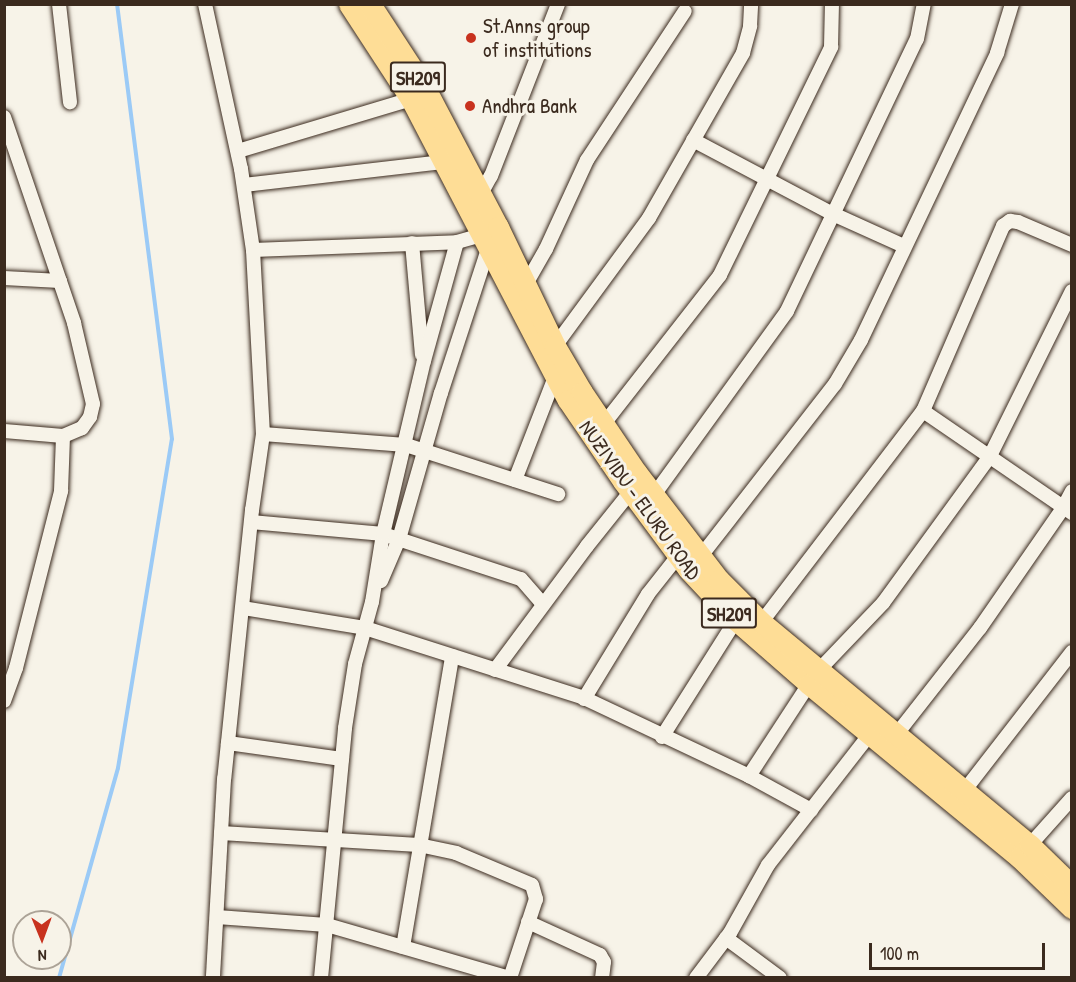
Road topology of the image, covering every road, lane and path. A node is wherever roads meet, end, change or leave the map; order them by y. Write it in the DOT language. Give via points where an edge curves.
graph roads {
  1 [pos="59,4"];
  2 [pos="205,4"];
  3 [pos="349,4"];
  4 [pos="370,4"];
  5 [pos="558,4"];
  6 [pos="751,4"];
  7 [pos="832,4"];
  8 [pos="924,4"];
  9 [pos="1012,4"];
  10 [pos="685,10"];
  11 [pos="411,99"];
  12 [pos="70,102"];
  13 [pos="4,117"];
  14 [pos="693,140"];
  15 [pos="238,151"];
  16 [pos="443,162"];
  17 [pos="766,179"];
  18 [pos="244,185"];
  19 [pos="473,202"];
  20 [pos="833,214"];
  21 [pos="490,236"];
  22 [pos="457,242"];
  23 [pos="412,243"];
  24 [pos="1071,245"];
  25 [pos="904,246"];
  26 [pos="253,250"];
  27 [pos="4,278"];
  28 [pos="60,281"];
  29 [pos="526,284"];
  30 [pos="1071,291"];
  31 [pos="555,346"];
  32 [pos="423,364"];
  33 [pos="555,377"];
  34 [pos="923,411"];
  35 [pos="603,426"];
  36 [pos="4,431"];
  37 [pos="264,434"];
  38 [pos="63,436"];
  39 [pos="406,445"];
  40 [pos="424,450"];
  41 [pos="990,456"];
  42 [pos="515,480"];
  43 [pos="631,491"];
  44 [pos="1071,491"];
  45 [pos="558,494"];
  46 [pos="654,495"];
  47 [pos="1067,511"];
  48 [pos="251,522"];
  49 [pos="383,534"];
  50 [pos="399,539"];
  51 [pos="678,556"];
  52 [pos="701,556"];
  53 [pos="372,602"];
  54 [pos="543,604"];
  55 [pos="243,608"];
  56 [pos="736,620"];
  57 [pos="365,628"];
  58 [pos="757,628"];
  59 [pos="1071,652"];
  60 [pos="452,656"];
  61 [pos="495,670"];
  62 [pos="814,677"];
  63 [pos="584,699"];
  64 [pos="4,701"];
  65 [pos="870,734"];
  66 [pos="896,735"];
  67 [pos="662,737"];
  68 [pos="228,743"];
  69 [pos="342,759"];
  70 [pos="749,776"];
  71 [pos="958,798"];
  72 [pos="1071,798"];
  73 [pos="811,810"];
  74 [pos="221,832"];
  75 [pos="333,839"];
  76 [pos="419,844"];
  77 [pos="1030,845"];
  78 [pos="1071,886"];
  79 [pos="1071,908"];
  80 [pos="217,917"];
  81 [pos="528,922"];
  82 [pos="327,925"];
  83 [pos="726,938"];
  84 [pos="403,947"];
  85 [pos="213,978"];
  86 [pos="321,978"];
  87 [pos="509,978"];
  88 [pos="602,978"];
  89 [pos="696,978"];
  90 [pos="780,978"];
  1 -- 12 [label="street"];
  2 -- 15 [label="street"];
  3 -- 11 [label="main road"];
  4 -- 19 [label="main road, SH209" via="426,90"];
  5 -- 19 [label="street"];
  6 -- 14 [label="street" via="743,52"];
  7 -- 17 [label="street" via="831,47"];
  8 -- 20 [label="street" via="917,39"];
  9 -- 25 [label="street" via="998,53"];
  10 -- 29 [label="street" via="587,160"];
  11 -- 15 [label="street"];
  11 -- 16 [label="main road"];
  13 -- 28 [label="street"];
  14 -- 17 [label="street"];
  14 -- 31 [label="street" via="649,218"];
  15 -- 18 [label="street"];
  16 -- 18 [label="street"];
  16 -- 19 [label="main road"];
  17 -- 20 [label="street"];
  17 -- 35 [label="street" via="720,275"];
  18 -- 26 [label="street"];
  19 -- 21 [label="main road"];
  20 -- 25 [label="street"];
  20 -- 46 [label="street" via="787,311"];
  21 -- 22 [label="street"];
  21 -- 29 [label="main road, NUZIVIDU - ELURU ROAD / SH209"];
  21 -- 33 [label="main road, NUZIVIDU - ELURU ROAD / SH209"];
  21 -- 40 [label="street"];
  22 -- 23 [label="street"];
  22 -- 32 [label="street"];
  23 -- 26 [label="street"];
  23 -- 32 [label="street"];
  24 -- 34 [label="street" via="1018,222 1010,220 1002,226"];
  25 -- 52 [label="street" via="861,340 835,384"];
  26 -- 37 [label="street"];
  27 -- 28 [label="street"];
  28 -- 38 [label="street" via="93,404 82,428"];
  29 -- 31 [label="main road, NUZIVIDU - ELURU ROAD / SH209"];
  30 -- 41 [label="street"];
  31 -- 35 [label="main road, NUZIVIDU - ELURU ROAD / SH209"];
  32 -- 39 [label="street"];
  33 -- 42 [label="street"];
  33 -- 43 [label="main road, NUZIVIDU - ELURU ROAD / SH209"];
  34 -- 41 [label="street"];
  34 -- 58 [label="street"];
  35 -- 46 [label="main road, NUZIVIDU - ELURU ROAD / SH209"];
  36 -- 38 [label="street"];
  37 -- 39 [label="street"];
  37 -- 48 [label="street"];
  38 -- 64 [label="street" via="61,490"];
  39 -- 40 [label="street"];
  39 -- 49 [label="street"];
  40 -- 42 [label="street"];
  40 -- 50 [label="street"];
  41 -- 47 [label="street"];
  41 -- 62 [label="street" via="883,603"];
  42 -- 45 [label="street"];
  43 -- 51 [label="main road, NUZIVIDU - ELURU ROAD / SH209"];
  43 -- 54 [label="street"];
  44 -- 47 [label="street"];
  46 -- 52 [label="main road, NUZIVIDU - ELURU ROAD / SH209"];
  47 -- 66 [label="street"];
  48 -- 49 [label="street"];
  48 -- 55 [label="street"];
  49 -- 50 [label="street"];
  49 -- 53 [label="street"];
  50 -- 53 [label="street"];
  50 -- 54 [label="street" via="521,579"];
  51 -- 56 [label="main road, NUZIVIDU - ELURU ROAD / SH209"];
  51 -- 63 [label="street" via="648,594"];
  52 -- 58 [label="main road, NUZIVIDU - ELURU ROAD / SH209"];
  53 -- 57 [label="street"];
  54 -- 61 [label="street"];
  55 -- 57 [label="street"];
  55 -- 68 [label="street"];
  56 -- 58 [label="main road, NUZIVIDU - ELURU ROAD / SH209"];
  56 -- 67 [label="street"];
  57 -- 60 [label="street"];
  57 -- 69 [label="street" via="355,664"];
  58 -- 62 [label="main road, NUZIVIDU - ELURU ROAD / SH209"];
  59 -- 71 [label="street"];
  60 -- 61 [label="street"];
  60 -- 76 [label="street"];
  61 -- 63 [label="street"];
  62 -- 65 [label="main road, NUZIVIDU - ELURU ROAD / SH209"];
  62 -- 66 [label="main road, NUZIVIDU - ELURU ROAD / SH209"];
  62 -- 70 [label="street"];
  63 -- 67 [label="street"];
  65 -- 71 [label="main road, NUZIVIDU - ELURU ROAD / SH209"];
  65 -- 73 [label="street"];
  66 -- 71 [label="main road, NUZIVIDU - ELURU ROAD / SH209"];
  67 -- 70 [label="street"];
  68 -- 69 [label="street"];
  68 -- 74 [label="street"];
  69 -- 75 [label="street"];
  70 -- 73 [label="street"];
  71 -- 77 [label="main road, NUZIVIDU - ELURU ROAD / SH209"];
  71 -- 79 [label="main road, NUZIVIDU - ELURU ROAD / SH209"];
  72 -- 77 [label="street"];
  73 -- 83 [label="street" via="768,865"];
  74 -- 75 [label="street"];
  74 -- 80 [label="street"];
  75 -- 76 [label="street"];
  75 -- 82 [label="street"];
  76 -- 81 [label="street" via="456,853 532,885 536,899"];
  76 -- 84 [label="street"];
  77 -- 78 [label="main road, NUZIVIDU - ELURU ROAD / SH209"];
  80 -- 82 [label="street"];
  80 -- 85 [label="street"];
  81 -- 87 [label="street"];
  81 -- 88 [label="street" via="600,955 604,962"];
  82 -- 84 [label="street"];
  82 -- 86 [label="street"];
  83 -- 89 [label="street"];
  83 -- 90 [label="street"];
  84 -- 87 [label="street"];
}
